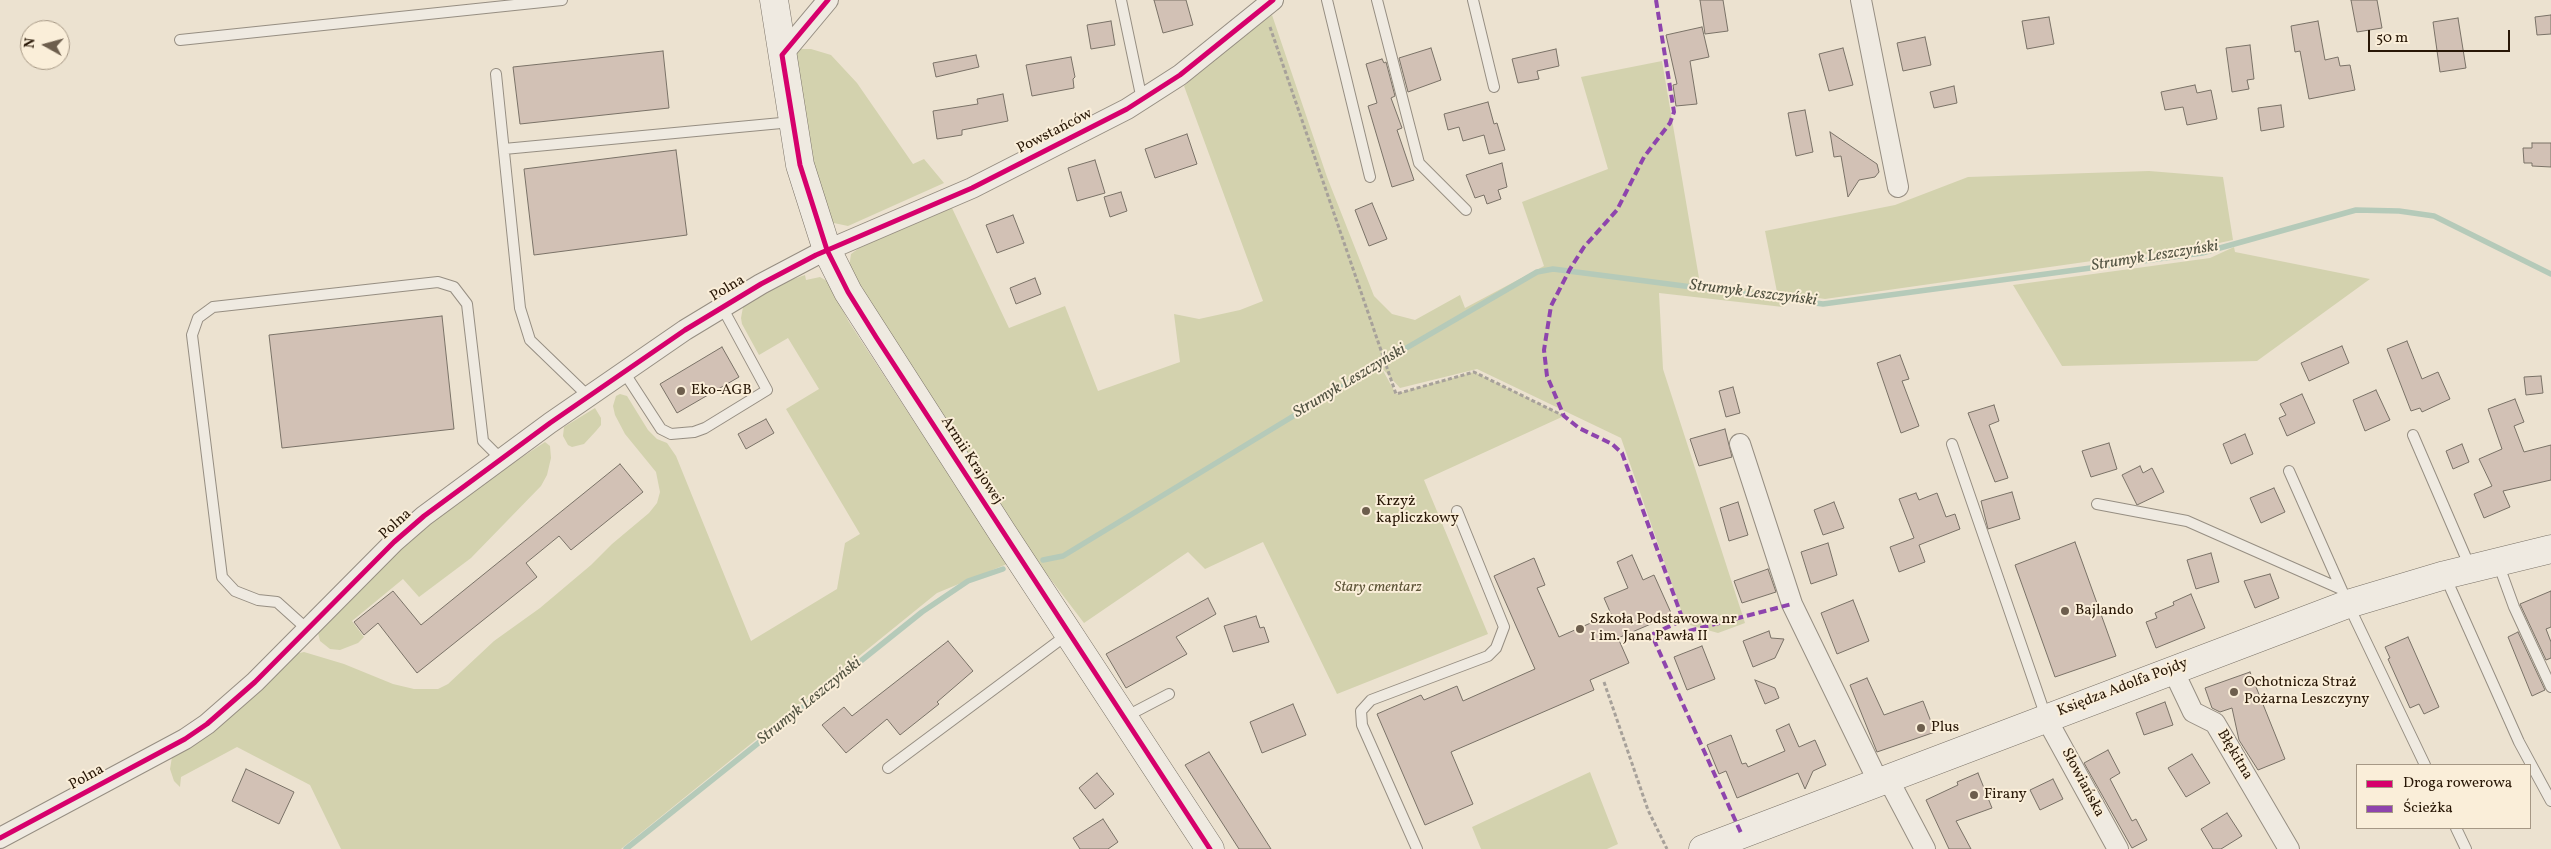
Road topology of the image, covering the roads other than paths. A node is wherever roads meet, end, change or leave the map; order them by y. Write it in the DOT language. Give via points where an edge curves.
graph roads {
  1 [pos="562,0"];
  2 [pos="774,0"];
  3 [pos="828,0"];
  4 [pos="1121,0"];
  5 [pos="1327,0"];
  6 [pos="1377,0"];
  7 [pos="1473,0"];
  8 [pos="1861,0"];
  9 [pos="1268,4"];
  10 [pos="180,40"];
  11 [pos="782,55"];
  12 [pos="496,74"];
  13 [pos="1494,87"];
  14 [pos="1142,100"];
  15 [pos="793,122"];
  16 [pos="504,148"];
  17 [pos="1370,177"];
  18 [pos="1898,187"];
  19 [pos="1466,210"];
  20 [pos="827,250"];
  21 [pos="722,307"];
  22 [pos="624,372"];
  23 [pos="588,396"];
  24 [pos="2413,435"];
  25 [pos="1740,444"];
  26 [pos="1952,444"];
  27 [pos="500,458"];
  28 [pos="2289,472"];
  29 [pos="2097,504"];
  30 [pos="1457,511"];
  31 [pos="2549,554"];
  32 [pos="2498,562"];
  33 [pos="2458,572"];
  34 [pos="2344,597"];
  35 [pos="307,629"];
  36 [pos="1069,634"];
  37 [pos="2173,670"];
  38 [pos="2551,687"];
  39 [pos="1169,694"];
  40 [pos="1124,718"];
  41 [pos="2046,718"];
  42 [pos="2425,764"];
  43 [pos="2531,764"];
  44 [pos="2531,764"];
  45 [pos="888,768"];
  46 [pos="1882,779"];
  47 [pos="2551,801"];
  48 [pos="2456,829"];
  49 [pos="0,838"];
  50 [pos="1210,849"];
  51 [pos="1417,849"];
  52 [pos="1703,849"];
  53 [pos="1925,849"];
  54 [pos="2118,849"];
  55 [pos="2289,849"];
  56 [pos="2466,849"];
  1 -- 10 [label="lane"];
  2 -- 11 [label="street, Armii Krajowej"];
  3 -- 11 [label="street"];
  4 -- 14 [label="lane"];
  5 -- 17 [label="lane"];
  6 -- 19 [label="lane" via="1419,164"];
  7 -- 13 [label="lane"];
  8 -- 18 [label="street"];
  9 -- 14 [label="street, Powstańców" via="1180,75"];
  11 -- 15 [label="street, Armii Krajowej"];
  12 -- 16 [label="lane"];
  14 -- 20 [label="street, Powstańców" via="972,188"];
  15 -- 16 [label="lane"];
  15 -- 20 [label="street, Armii Krajowej" via="800,165"];
  16 -- 23 [label="lane" via="520,308 530,340"];
  20 -- 21 [label="street, Polna"];
  20 -- 36 [label="street, Armii Krajowej" via="876,337"];
  21 -- 22 [label="street, Polna"];
  21 -- 22 [label="lane" via="767,390 705,428 671,434 661,429"];
  22 -- 23 [label="street, Polna"];
  23 -- 27 [label="street, Polna"];
  24 -- 33 [label="lane"];
  25 -- 46 [label="street" via="1792,604"];
  26 -- 41 [label="lane"];
  27 -- 35 [label="street, Polna" via="400,537"];
  27 -- 35 [label="lane" via="483,441 467,304 454,287 438,282 213,307 198,318 192,335 222,576 235,591 258,600 277,602"];
  28 -- 34 [label="lane"];
  29 -- 34 [label="lane" via="2187,521"];
  30 -- 51 [label="lane" via="1504,627 1496,648 1488,656 1371,700 1361,711 1362,725"];
  31 -- 32 [label="street, Księdza Adolfa Pojdy"];
  32 -- 33 [label="street, Księdza Adolfa Pojdy"];
  32 -- 38 [label="lane" via="2514,607"];
  33 -- 34 [label="street, Księdza Adolfa Pojdy"];
  33 -- 44 [label="lane" via="2519,742"];
  34 -- 37 [label="street, Księdza Adolfa Pojdy"];
  34 -- 42 [label="lane"];
  35 -- 49 [label="street, Polna" via="255,682 185,739"];
  36 -- 40 [label="street, Armii Krajowej"];
  36 -- 45 [label="lane"];
  37 -- 41 [label="street, Księdza Adolfa Pojdy"];
  37 -- 55 [label="street, Błękitna" via="2193,712 2214,723"];
  39 -- 40 [label="lane"];
  40 -- 50 [label="street, Armii Krajowej"];
  41 -- 46 [label="street, Księdza Adolfa Pojdy"];
  41 -- 54 [label="street, Słowiańska"];
  43 -- 47 [label="lane"];
  46 -- 52 [label="street, Księdza Adolfa Pojdy" via="1743,837"];
  46 -- 53 [label="street"];
  48 -- 56 [label="lane"];
}
